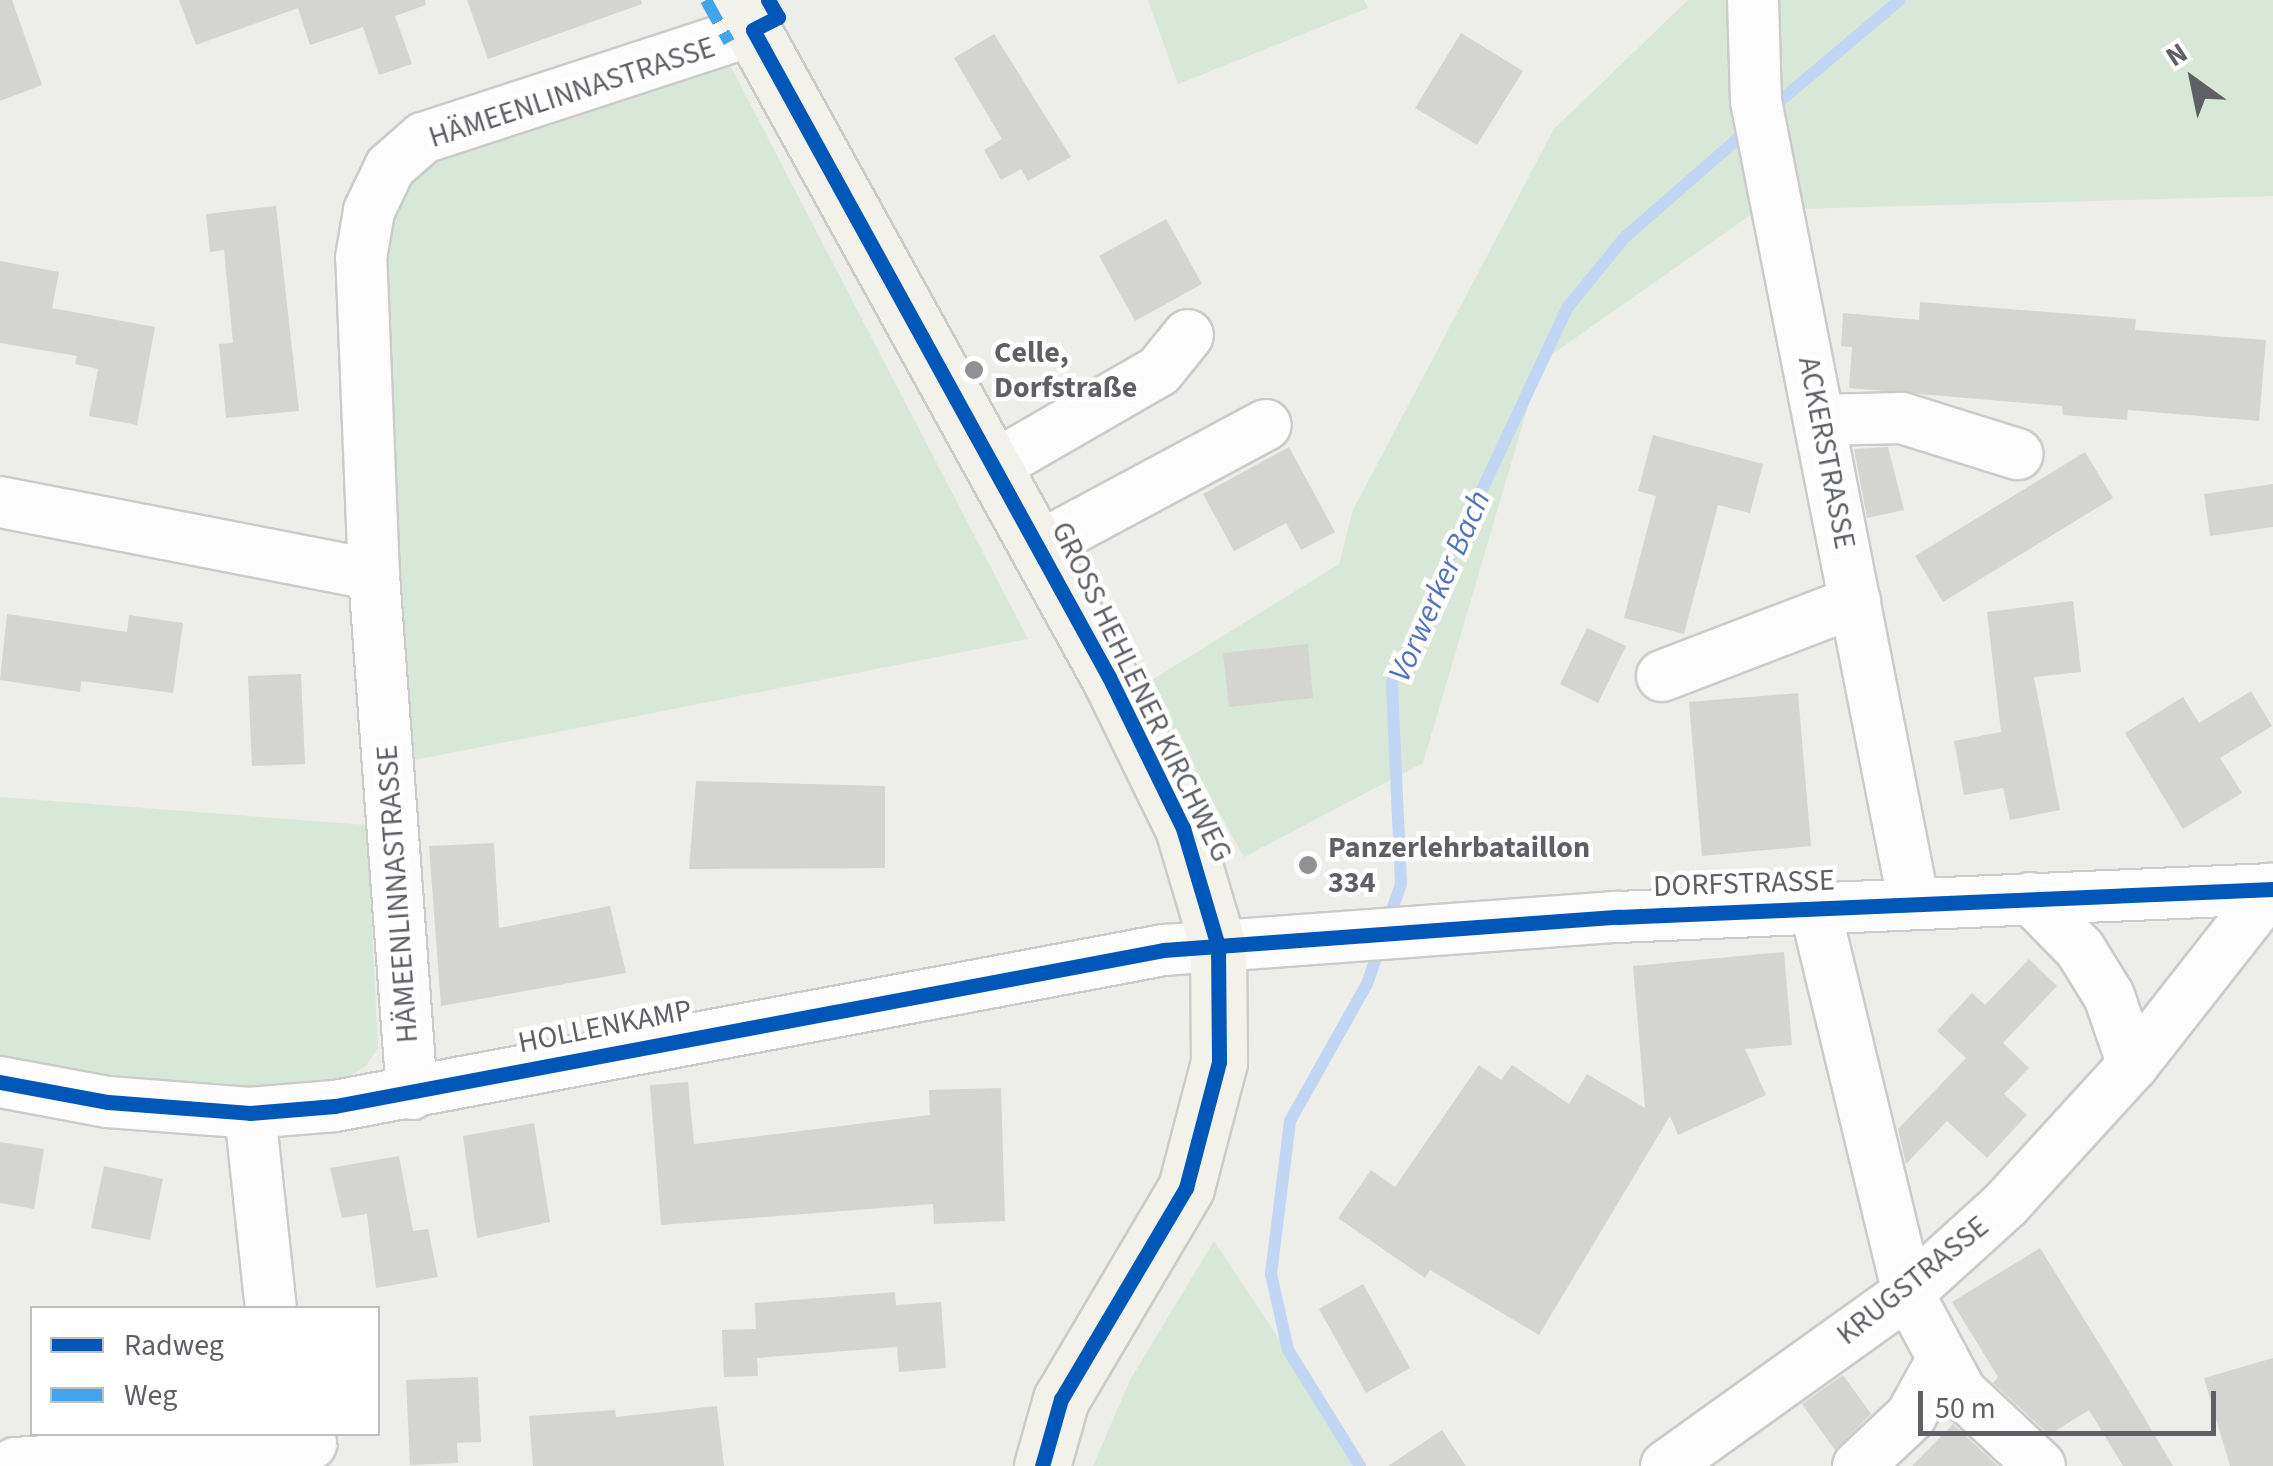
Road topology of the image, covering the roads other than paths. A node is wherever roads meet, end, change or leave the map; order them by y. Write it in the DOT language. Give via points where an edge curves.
graph roads {
  1 [pos="1753,0"];
  2 [pos="745,15"];
  3 [pos="1188,334"];
  4 [pos="1819,420"];
  5 [pos="1266,426"];
  6 [pos="2017,454"];
  7 [pos="996,465"];
  8 [pos="0,502"];
  9 [pos="1040,546"];
  10 [pos="374,575"];
  11 [pos="1855,602"];
  12 [pos="1662,676"];
  13 [pos="2272,889"];
  14 [pos="2030,898"];
  15 [pos="1914,904"];
  16 [pos="1815,909"];
  17 [pos="1218,946"];
  18 [pos="2133,1065"];
  19 [pos="0,1082"];
  20 [pos="412,1094"];
  21 [pos="250,1113"];
  22 [pos="1908,1294"];
  23 [pos="271,1306"];
  24 [pos="1942,1358"];
  25 [pos="319,1448"];
  26 [pos="15,1463"];
  27 [pos="1042,1466"];
  28 [pos="1666,1466"];
  29 [pos="1858,1466"];
  30 [pos="2040,1466"];
  1 -- 4 [label="street, ACKERSTRASSE" via="1756,101"];
  2 -- 7 [label="main road, GROSS HEHLENER KIRCHWEG"];
  2 -- 10 [label="street, HÄMEENLINNASTRASSE" via="423,138 390,167 369,210 361,258"];
  3 -- 7 [label="street" via="1159,371"];
  4 -- 6 [label="street" via="1902,418"];
  4 -- 11 [label="street, ACKERSTRASSE"];
  5 -- 9 [label="street"];
  7 -- 9 [label="main road, GROSS HEHLENER KIRCHWEG"];
  8 -- 10 [label="street"];
  9 -- 17 [label="main road, GROSS HEHLENER KIRCHWEG" via="1183,828"];
  10 -- 20 [label="street, HÄMEENLINNASTRASSE"];
  11 -- 12 [label="street"];
  11 -- 15 [label="street, ACKERSTRASSE"];
  13 -- 14 [label="street, DORFSTRASSE"];
  13 -- 18 [label="street, KRUGSTRASSE"];
  14 -- 15 [label="street, DORFSTRASSE"];
  14 -- 18 [label="street" via="2080,949 2109,996"];
  15 -- 16 [label="street, DORFSTRASSE"];
  16 -- 17 [label="street, DORFSTRASSE"];
  16 -- 22 [label="street"];
  17 -- 20 [label="street, HOLLENKAMP" via="1145,954"];
  17 -- 27 [label="main road, GROSS HEHLENER KIRCHWEG" via="1219,1062 1202,1140 1168,1220 1061,1399"];
  18 -- 22 [label="street, KRUGSTRASSE" via="2006,1204"];
  19 -- 21 [label="street, HOLLENKAMP" via="108,1102"];
  20 -- 21 [label="street, HOLLENKAMP"];
  21 -- 23 [label="street"];
  22 -- 24 [label="street"];
  22 -- 28 [label="street, KRUGSTRASSE"];
  24 -- 29 [label="street" via="1910,1416"];
  24 -- 30 [label="street" via="1961,1392"];
  25 -- 26 [label="street"];
}
